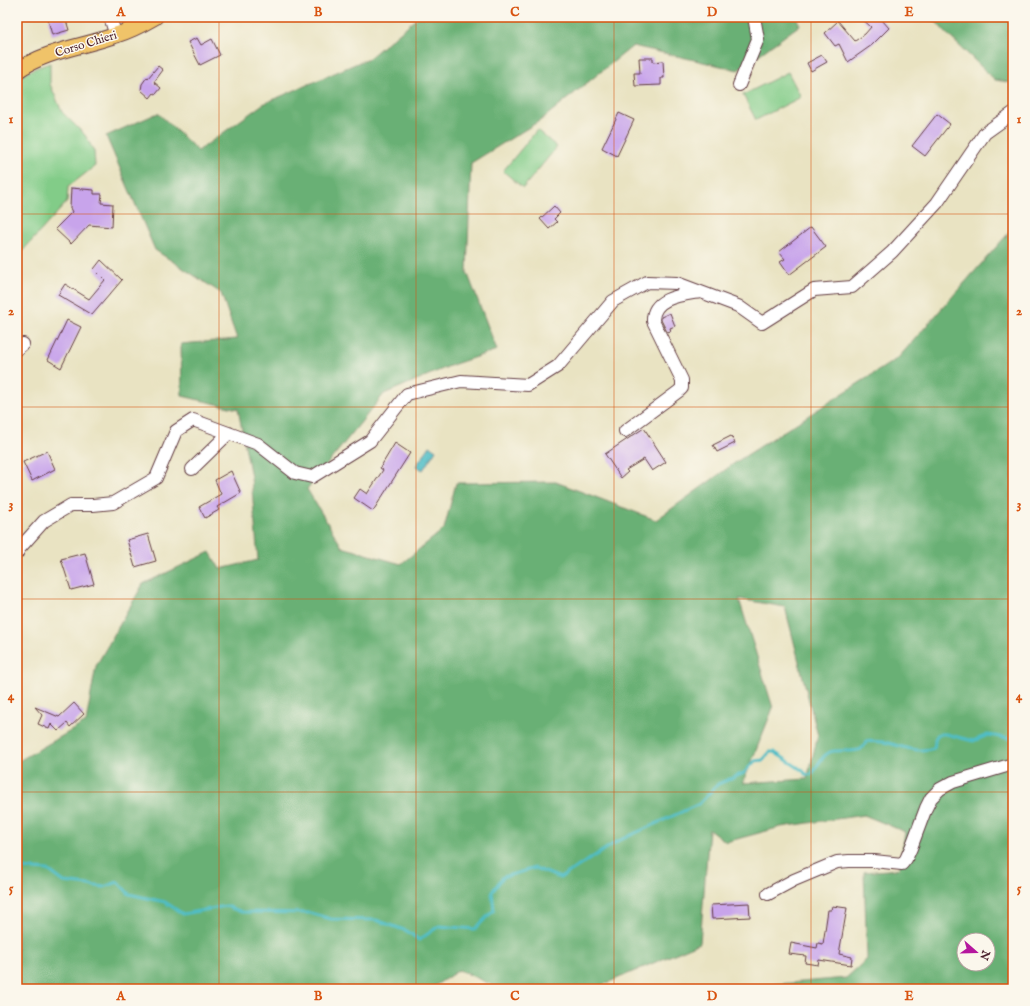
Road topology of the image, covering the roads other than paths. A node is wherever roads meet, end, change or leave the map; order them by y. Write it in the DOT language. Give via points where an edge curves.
graph roads {
  1 [pos="110,17"];
  2 [pos="155,17"];
  3 [pos="754,17"];
  4 [pos="116,36"];
  5 [pos="17,71"];
  6 [pos="739,85"];
  7 [pos="1013,114"];
  8 [pos="700,292"];
  9 [pos="625,431"];
  10 [pos="229,433"];
  11 [pos="192,469"];
  12 [pos="17,553"];
  13 [pos="1013,764"];
  14 [pos="768,894"];
  1 -- 4 [label="street"];
  2 -- 4 [label="main road, Corso Chieri"];
  3 -- 6 [label="street" via="758,38"];
  4 -- 5 [label="main road, Corso Chieri" via="42,57"];
  7 -- 8 [label="street" via="985,133 937,203 892,252 852,287 814,290 762,322 738,306"];
  8 -- 9 [label="street" via="668,299 656,310 653,321 682,380 682,388"];
  8 -- 10 [label="street" via="677,283 647,282 613,301 558,366 528,385 461,381 406,394 370,441 312,477 295,473 258,444"];
  10 -- 11 [label="street"];
  10 -- 12 [label="street" via="193,420 176,431 156,478 113,503 71,505 44,521"];
  13 -- 14 [label="street" via="953,782 940,789 931,798 902,864 874,861 837,862"];
}
